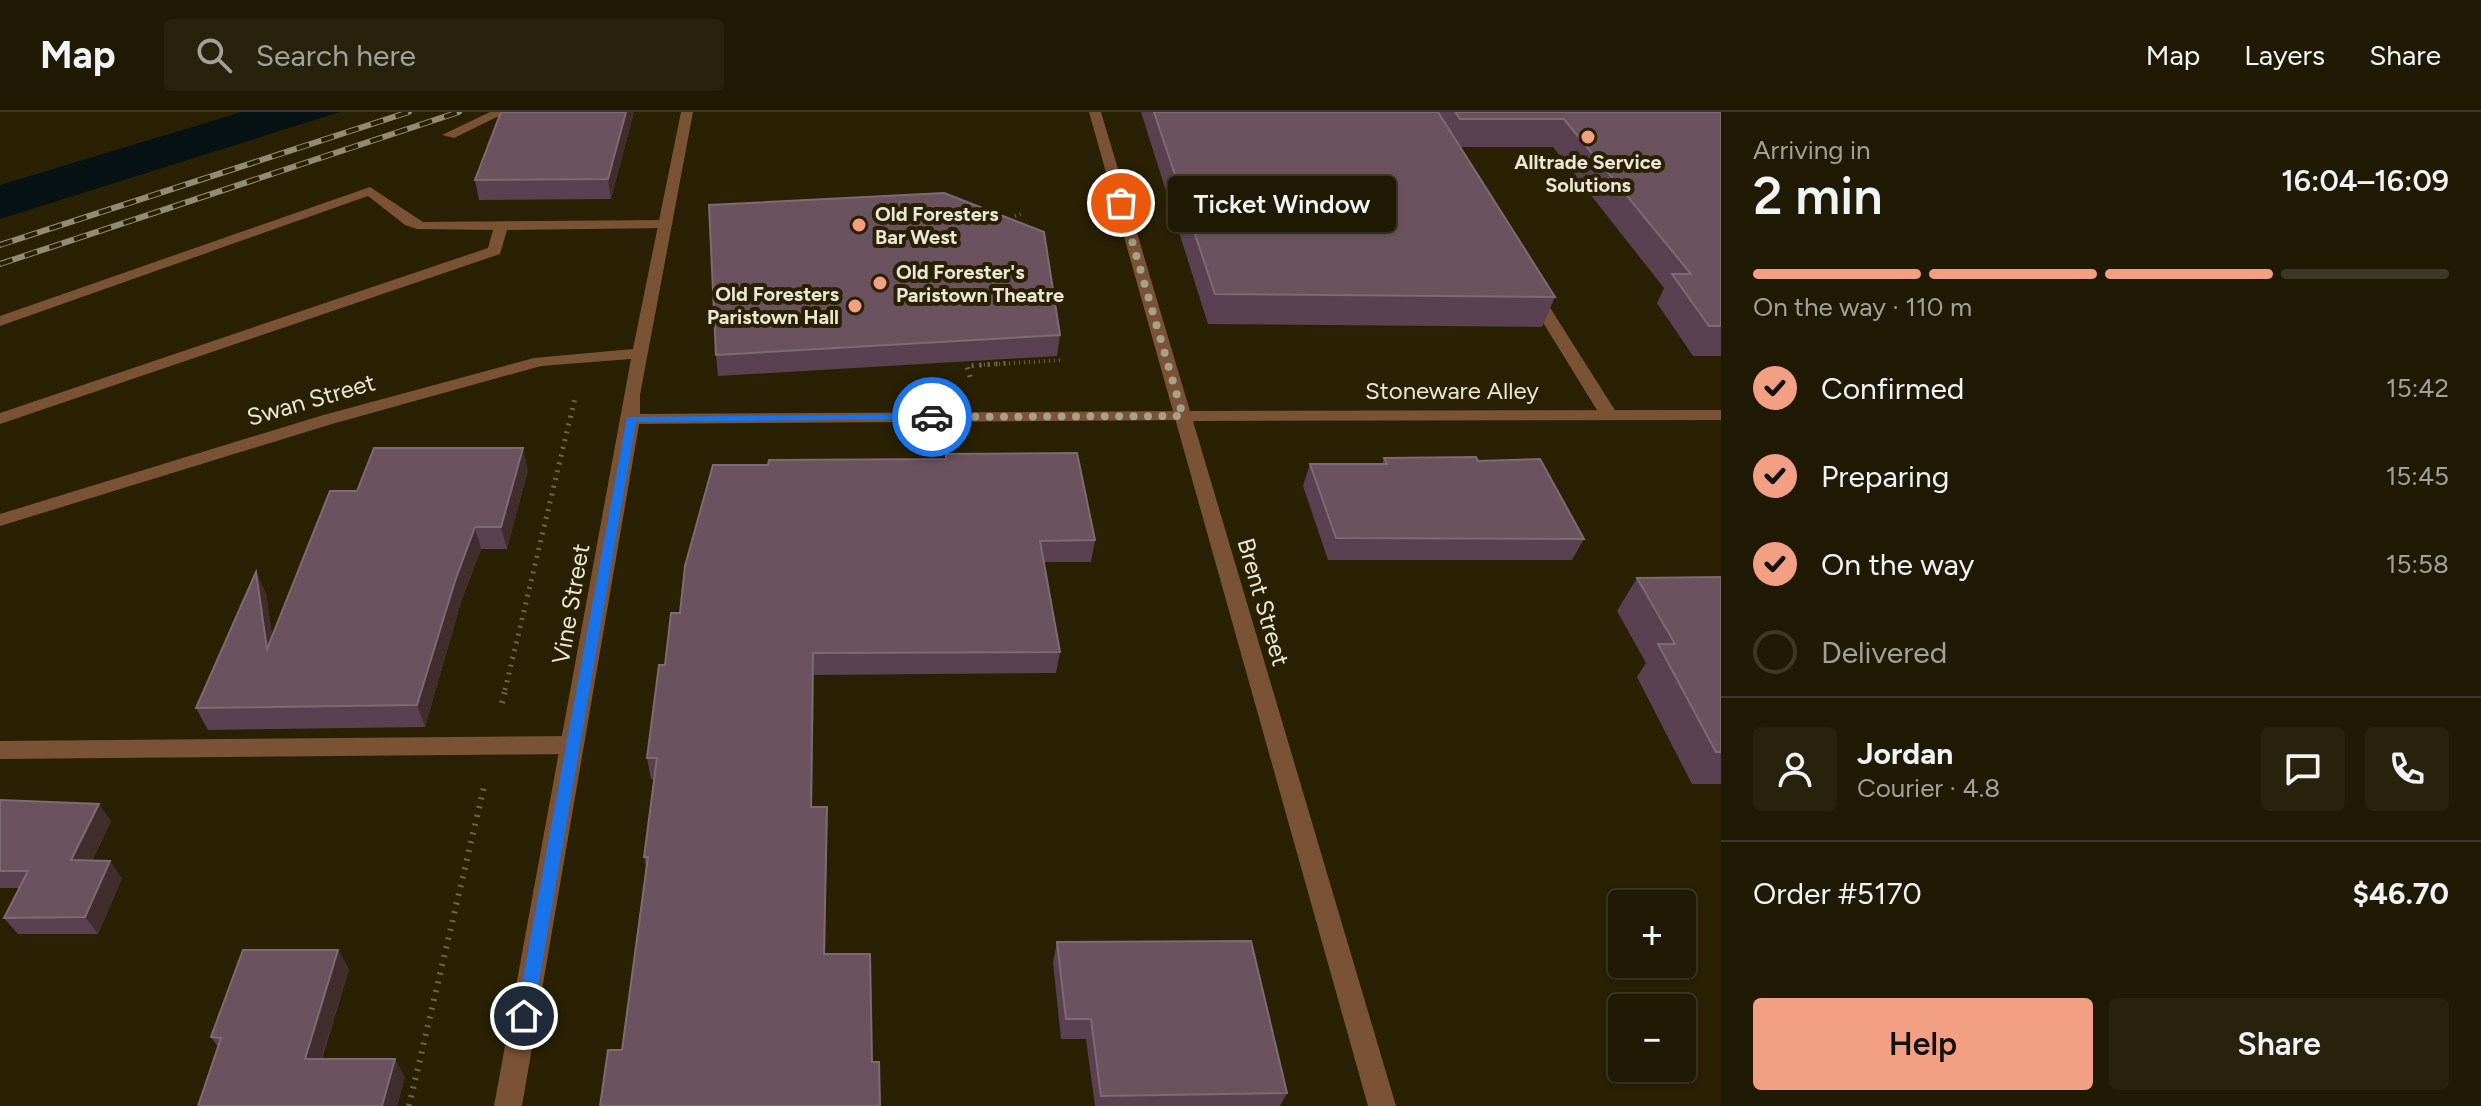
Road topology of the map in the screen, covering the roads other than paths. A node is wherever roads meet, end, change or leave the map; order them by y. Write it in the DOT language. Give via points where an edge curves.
graph roads {
  1 [pos="501,112"];
  2 [pos="687,112"];
  3 [pos="1095,112"];
  4 [pos="449,135"];
  5 [pos="666,224"];
  6 [pos="501,226"];
  7 [pos="1526,283"];
  8 [pos="0,321"];
  9 [pos="642,353"];
  10 [pos="1609,415"];
  11 [pos="1721,415"];
  12 [pos="1183,416"];
  13 [pos="0,419"];
  14 [pos="631,419"];
  15 [pos="0,520"];
  16 [pos="573,745"];
  17 [pos="0,750"];
  18 [pos="508,1106"];
  19 [pos="1382,1106"];
  1 -- 4 [label="street"];
  2 -- 5 [label="street, Vine Street"];
  3 -- 12 [label="street, Brent Street"];
  5 -- 6 [label="street"];
  5 -- 9 [label="street, Vine Street"];
  6 -- 8 [label="street" via="422,226 370,191"];
  6 -- 13 [label="street" via="495,251"];
  7 -- 10 [label="street"];
  9 -- 14 [label="street, Vine Street"];
  9 -- 15 [label="street, Swan Street" via="540,361"];
  10 -- 11 [label="street, Stoneware Alley"];
  10 -- 12 [label="street, Stoneware Alley"];
  12 -- 14 [label="street, Stoneware Alley"];
  12 -- 19 [label="street, Brent Street"];
  14 -- 16 [label="street, Vine Street"];
  16 -- 17 [label="street"];
  16 -- 18 [label="street, Vine Street"];
}
